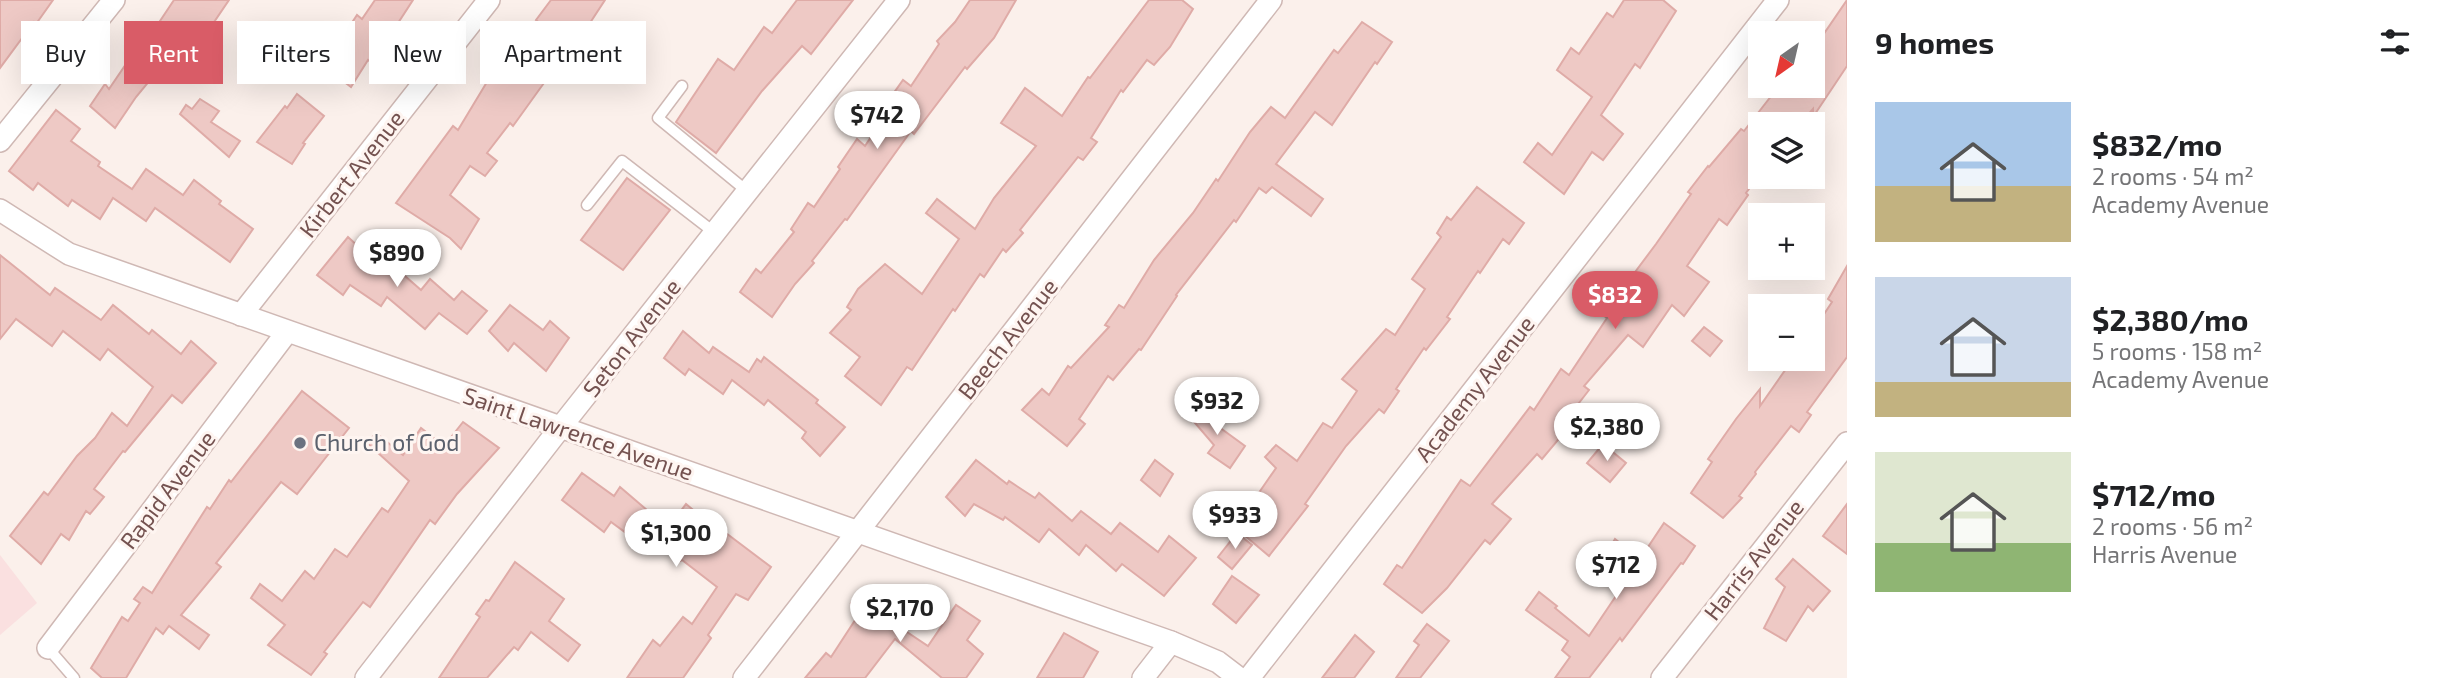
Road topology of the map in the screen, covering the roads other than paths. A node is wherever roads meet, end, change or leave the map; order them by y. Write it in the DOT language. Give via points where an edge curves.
graph roads {
  1 [pos="114,0"];
  2 [pos="489,0"];
  3 [pos="900,0"];
  4 [pos="1271,0"];
  5 [pos="1778,0"];
  6 [pos="682,86"];
  7 [pos="0,141"];
  8 [pos="748,192"];
  9 [pos="587,205"];
  10 [pos="0,210"];
  11 [pos="715,233"];
  12 [pos="241,315"];
  13 [pos="287,332"];
  14 [pos="560,428"];
  15 [pos="1847,443"];
  16 [pos="859,532"];
  17 [pos="1171,642"];
  18 [pos="48,648"];
  19 [pos="74,678"];
  20 [pos="366,678"];
  21 [pos="744,678"];
  22 [pos="1143,678"];
  23 [pos="1239,678"];
  24 [pos="1249,678"];
  25 [pos="1662,678"];
  1 -- 7 [label="street"];
  2 -- 12 [label="street, Kirbert Avenue"];
  3 -- 8 [label="street, Seton Avenue"];
  4 -- 16 [label="street, Beech Avenue"];
  5 -- 24 [label="street, Academy Avenue"];
  6 -- 8 [label="lane" via="658,118"];
  8 -- 11 [label="street, Seton Avenue"];
  9 -- 11 [label="lane" via="622,161"];
  10 -- 12 [label="street, Saint Lawrence Avenue" via="69,254"];
  11 -- 14 [label="street, Seton Avenue"];
  12 -- 13 [label="street, Saint Lawrence Avenue"];
  13 -- 14 [label="street, Saint Lawrence Avenue"];
  13 -- 18 [label="street, Rapid Avenue"];
  14 -- 16 [label="street, Saint Lawrence Avenue"];
  14 -- 20 [label="street, Seton Avenue"];
  15 -- 25 [label="street, Harris Avenue"];
  16 -- 17 [label="street, Saint Lawrence Avenue"];
  16 -- 21 [label="street, Beech Avenue"];
  17 -- 22 [label="street"];
  17 -- 23 [label="street, Saint Lawrence Avenue" via="1218,662"];
  18 -- 19 [label="lane"];
}
